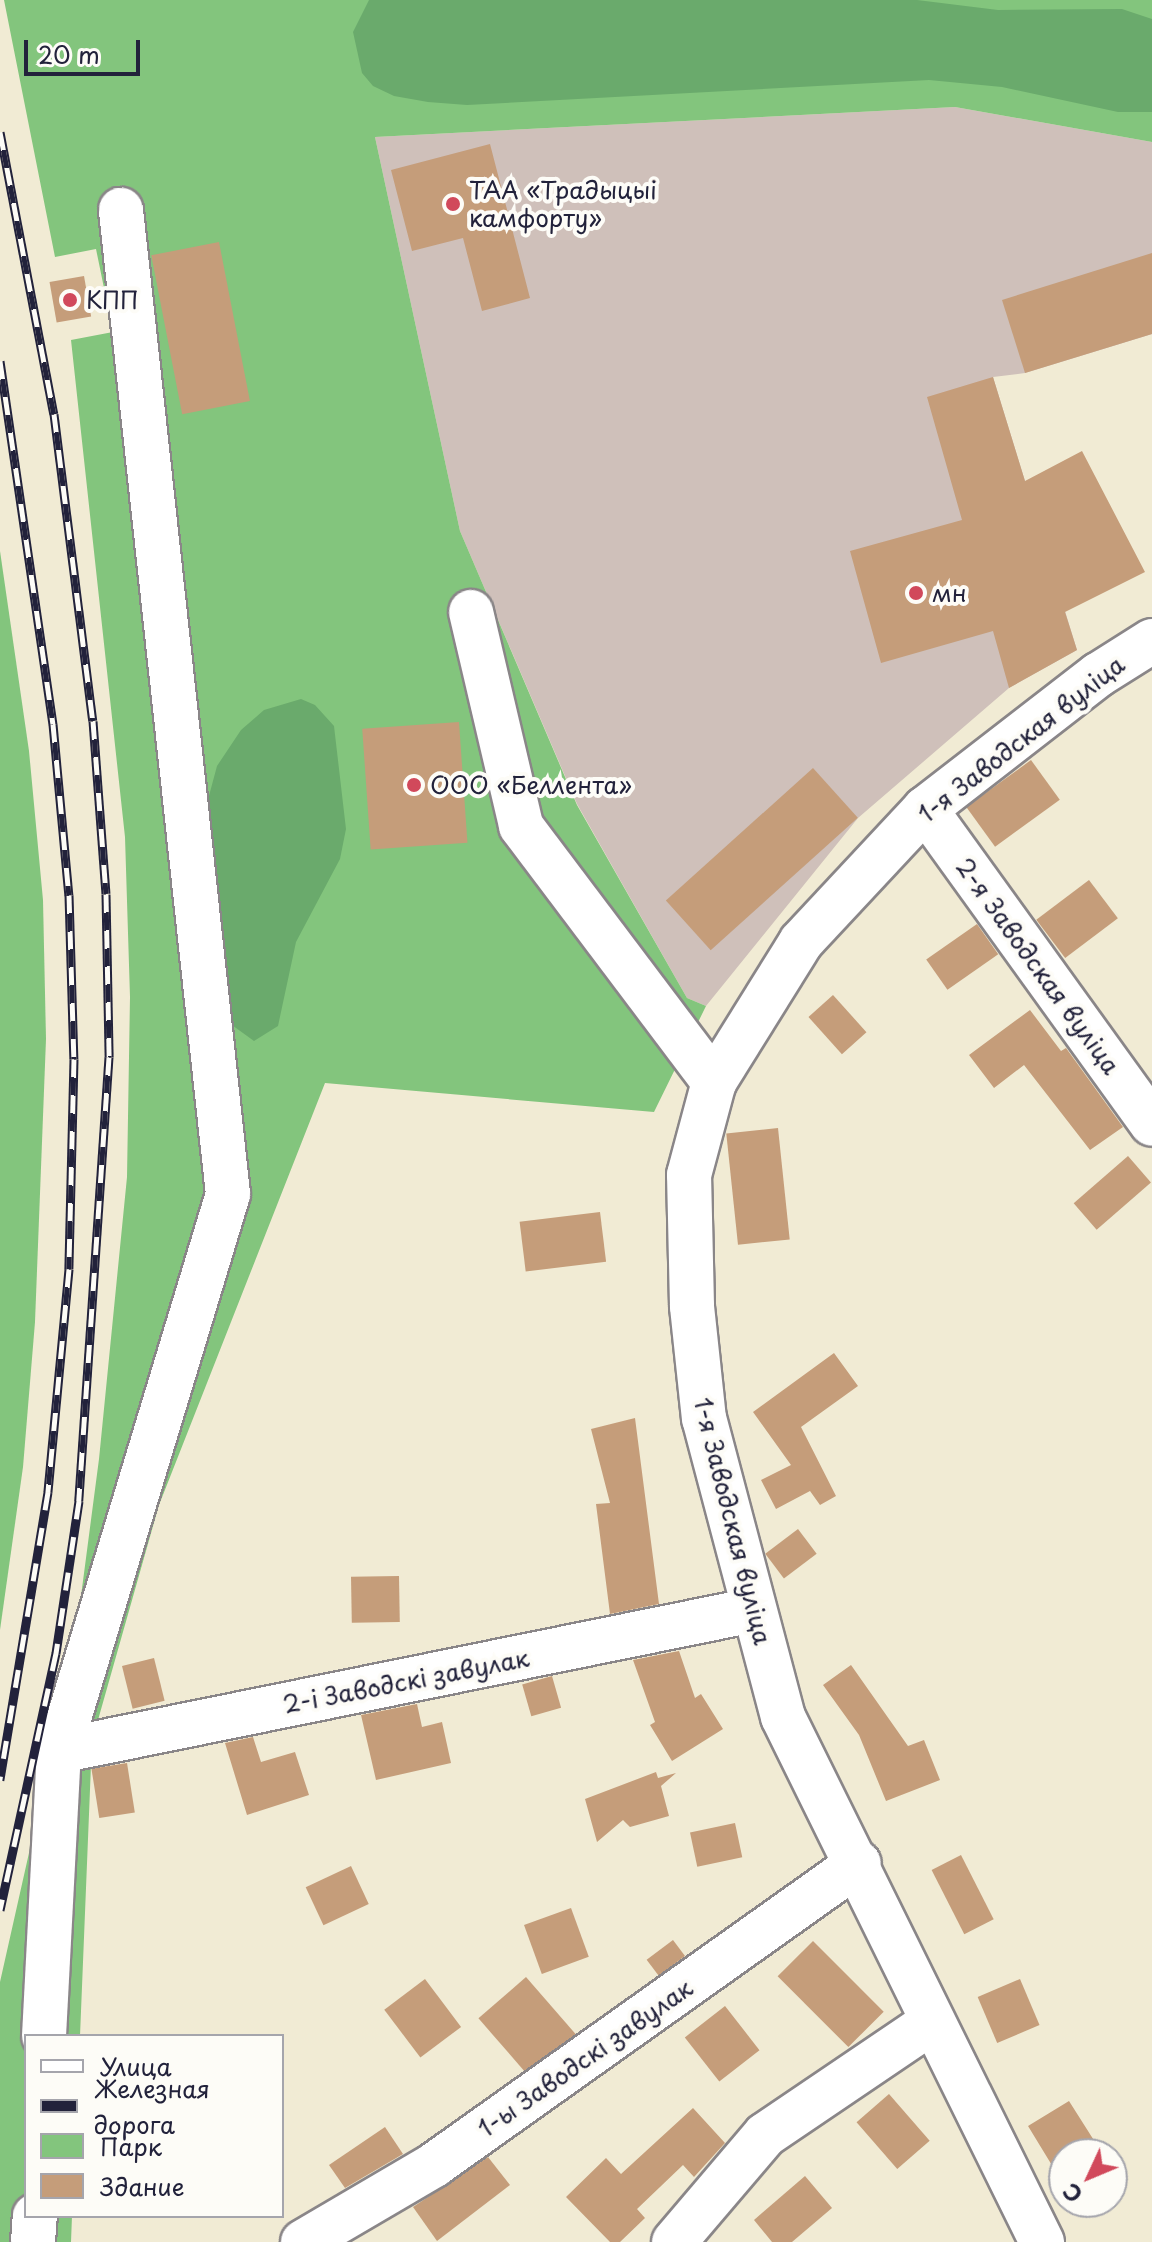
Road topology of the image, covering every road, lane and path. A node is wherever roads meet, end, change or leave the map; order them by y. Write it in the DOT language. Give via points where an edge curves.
graph roads {
  1 [pos="121,210"];
  2 [pos="471,612"];
  3 [pos="1152,641"];
  4 [pos="925,809"];
  5 [pos="714,1082"];
  6 [pos="1152,1124"];
  7 [pos="753,1610"];
  8 [pos="59,1751"];
  9 [pos="859,1863"];
  10 [pos="932,2022"];
  11 [pos="44,2034"];
  12 [pos="35,2218"];
  13 [pos="33,2242"];
  14 [pos="303,2242"];
  15 [pos="674,2242"];
  16 [pos="1042,2242"];
  1 -- 8 [label="street" via="228,1194"];
  2 -- 5 [label="street" via="521,826"];
  3 -- 4 [label="street, 1-я Заводская вуліца" via="1098,675"];
  4 -- 5 [label="street, 1-я Заводская вуліца" via="801,942"];
  4 -- 6 [label="street, 2-я Заводская вуліца"];
  5 -- 7 [label="street, 1-я Заводская вуліца" via="689,1175 692,1306 704,1419"];
  7 -- 8 [label="street, 2-і Заводскі завулак"];
  7 -- 9 [label="street, 1-я Заводская вуліца" via="783,1717 816,1791"];
  8 -- 11 [label="street"];
  9 -- 10 [label="street, 1-я Заводская вуліца"];
  9 -- 14 [label="street, 1-ы Заводскі завулак" via="434,2165"];
  10 -- 15 [label="street" via="765,2135"];
  10 -- 16 [label="street, 1-я Заводская вуліца"];
  12 -- 13 [label="street"];
}
